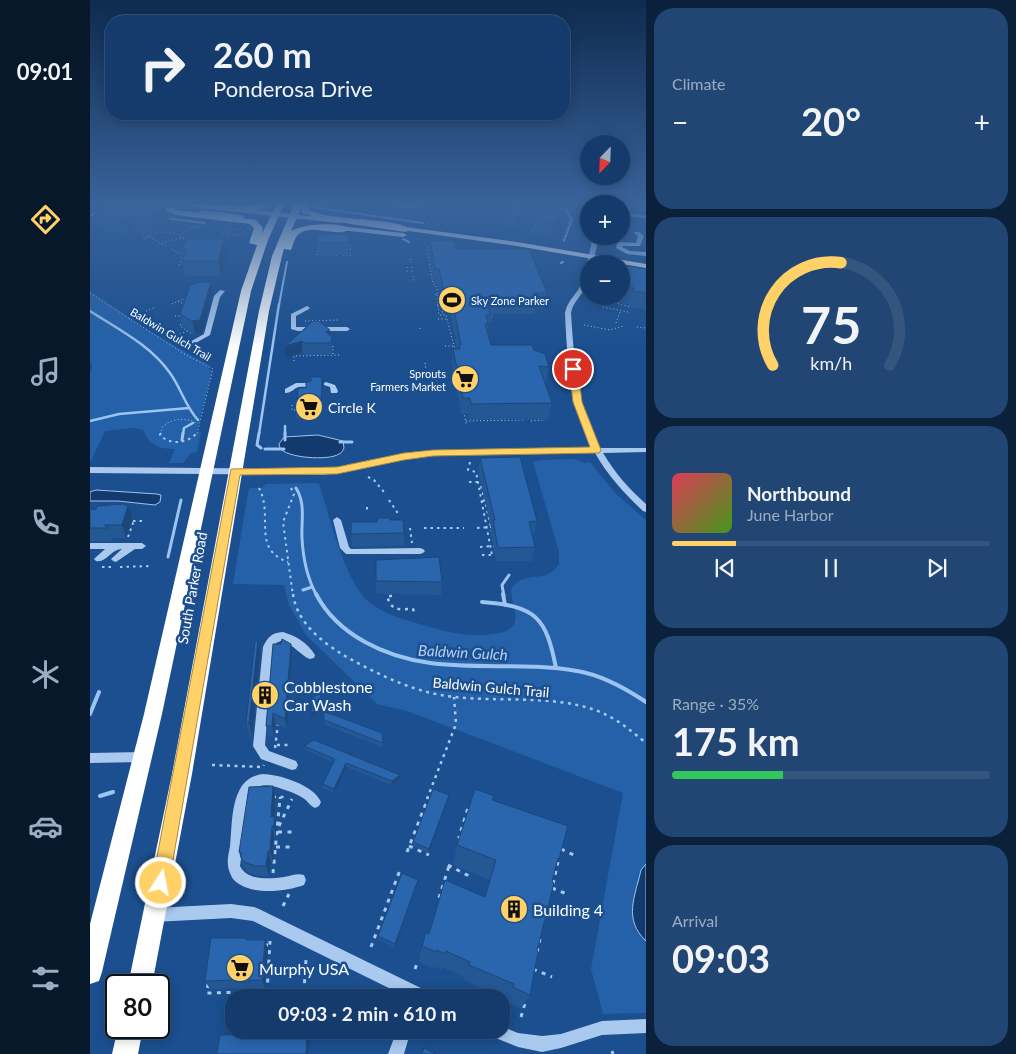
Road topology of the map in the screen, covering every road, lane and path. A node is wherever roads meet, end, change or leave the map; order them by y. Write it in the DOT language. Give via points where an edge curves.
graph roads {
  1 [pos="175,251"];
  2 [pos="258,251"];
  3 [pos="281,251"];
  4 [pos="288,251"];
  5 [pos="350,251"];
  6 [pos="428,251"];
  7 [pos="516,251"];
  8 [pos="527,251"];
  9 [pos="625,251"];
  10 [pos="184,253"];
  11 [pos="193,253"];
  12 [pos="343,254"];
  13 [pos="646,254"];
  14 [pos="322,255"];
  15 [pos="338,255"];
  16 [pos="410,258"];
  17 [pos="580,261"];
  18 [pos="580,261"];
  19 [pos="411,264"];
  20 [pos="179,265"];
  21 [pos="630,265"];
  22 [pos="646,266"];
  23 [pos="412,267"];
  24 [pos="407,268"];
  25 [pos="630,269"];
  26 [pos="412,272"];
  27 [pos="646,272"];
  28 [pos="407,273"];
  29 [pos="413,276"];
  30 [pos="414,282"];
  31 [pos="269,288"];
  32 [pos="222,291"];
  33 [pos="580,291"];
  34 [pos="90,292"];
  35 [pos="187,298"];
  36 [pos="435,300"];
  37 [pos="178,301"];
  38 [pos="188,301"];
  39 [pos="441,301"];
  40 [pos="182,303"];
  41 [pos="172,304"];
  42 [pos="437,305"];
  43 [pos="188,306"];
  44 [pos="623,306"];
  45 [pos="156,307"];
  46 [pos="603,307"];
  47 [pos="630,307"];
  48 [pos="307,308"];
  49 [pos="146,311"];
  50 [pos="621,311"];
  51 [pos="628,312"];
  52 [pos="140,314"];
  53 [pos="443,315"];
  54 [pos="175,316"];
  55 [pos="129,319"];
  56 [pos="438,319"];
  57 [pos="447,319"];
  58 [pos="616,323"];
  59 [pos="584,325"];
  60 [pos="623,326"];
  61 [pos="637,327"];
  62 [pos="420,328"];
  63 [pos="646,328"];
  64 [pos="347,329"];
  65 [pos="187,331"];
  66 [pos="421,331"];
  67 [pos="180,334"];
  68 [pos="196,337"];
  69 [pos="190,344"];
  70 [pos="445,346"];
  71 [pos="454,346"];
  72 [pos="328,349"];
  73 [pos="300,353"];
  74 [pos="456,353"];
  75 [pos="333,355"];
  76 [pos="340,355"];
  77 [pos="302,356"];
  78 [pos="288,361"];
  79 [pos="425,363"];
  80 [pos="426,370"];
  81 [pos="437,376"];
  82 [pos="326,384"];
  83 [pos="438,384"];
  84 [pos="307,385"];
  85 [pos="288,391"];
  86 [pos="334,391"];
  87 [pos="292,405"];
  88 [pos="462,405"];
  89 [pos="299,410"];
  90 [pos="525,420"];
  91 [pos="544,420"];
  92 [pos="476,421"];
  93 [pos="531,421"];
  94 [pos="198,424"];
  95 [pos="477,426"];
  96 [pos="596,450"];
  97 [pos="646,450"];
  98 [pos="470,462"];
  99 [pos="90,470"];
  100 [pos="206,471"];
  101 [pos="235,471"];
  102 [pos="368,477"];
  103 [pos="469,482"];
  104 [pos="478,482"];
  105 [pos="259,488"];
  106 [pos="291,488"];
  107 [pos="384,492"];
  108 [pos="389,500"];
  109 [pos="484,502"];
  110 [pos="646,509"];
  111 [pos="483,510"];
  112 [pos="487,510"];
  113 [pos="399,515"];
  114 [pos="484,517"];
  115 [pos="489,517"];
  116 [pos="129,518"];
  117 [pos="337,520"];
  118 [pos="133,521"];
  119 [pos="143,521"];
  120 [pos="403,528"];
  121 [pos="424,528"];
  122 [pos="464,528"];
  123 [pos="477,528"];
  124 [pos="486,528"];
  125 [pos="491,528"];
  126 [pos="488,535"];
  127 [pos="492,535"];
  128 [pos="134,544"];
  129 [pos="115,546"];
  130 [pos="480,546"];
  131 [pos="490,546"];
  132 [pos="494,546"];
  133 [pos="92,548"];
  134 [pos="416,549"];
  135 [pos="482,555"];
  136 [pos="492,555"];
  137 [pos="99,559"];
  138 [pos="116,559"];
  139 [pos="288,562"];
  140 [pos="147,566"];
  141 [pos="152,566"];
  142 [pos="392,596"];
  143 [pos="416,615"];
  144 [pos="310,655"];
  145 [pos="454,697"];
  146 [pos="279,717"];
  147 [pos="646,743"];
  148 [pos="277,745"];
  149 [pos="292,745"];
  150 [pos="273,752"];
  151 [pos="142,757"];
  152 [pos="90,758"];
  153 [pos="266,764"];
  154 [pos="212,765"];
  155 [pos="292,765"];
  156 [pos="430,789"];
  157 [pos="437,792"];
  158 [pos="264,797"];
  159 [pos="280,797"];
  160 [pos="292,799"];
  161 [pos="299,802"];
  162 [pos="315,802"];
  163 [pos="468,808"];
  164 [pos="278,828"];
  165 [pos="277,832"];
  166 [pos="293,832"];
  167 [pos="464,839"];
  168 [pos="562,844"];
  169 [pos="409,846"];
  170 [pos="276,847"];
  171 [pos="292,847"];
  172 [pos="561,849"];
  173 [pos="407,852"];
  174 [pos="429,855"];
  175 [pos="576,856"];
  176 [pos="400,870"];
  177 [pos="468,872"];
  178 [pos="547,873"];
  179 [pos="554,876"];
  180 [pos="271,877"];
  181 [pos="299,880"];
  182 [pos="552,888"];
  183 [pos="567,894"];
  184 [pos="550,897"];
  185 [pos="439,898"];
  186 [pos="154,915"];
  187 [pos="541,933"];
  188 [pos="260,945"];
  189 [pos="371,947"];
  190 [pos="306,959"];
  191 [pos="418,961"];
  192 [pos="533,968"];
  193 [pos="416,969"];
  194 [pos="90,972"];
  195 [pos="142,974"];
  196 [pos="531,974"];
  197 [pos="552,977"];
  198 [pos="209,983"];
  199 [pos="267,989"];
  200 [pos="304,989"];
  201 [pos="405,989"];
  202 [pos="225,993"];
  203 [pos="525,1000"];
  204 [pos="521,1018"];
  205 [pos="646,1026"];
  206 [pos="510,1037"];
  207 [pos="128,1039"];
  208 [pos="401,1039"];
  209 [pos="125,1054"];
  210 [pos="396,1054"];
  1 -- 10 [label="path"];
  2 -- 100 [label="highway, South Parker Road" via="244,299"];
  3 -- 31 [label="highway, South Parker Road"];
  4 -- 31 [label="highway" via="278,283"];
  5 -- 12 [label="path" via="350,254"];
  6 -- 36 [label="path" via="433,284 436,285"];
  7 -- 18 [label="main road"];
  8 -- 17 [label="main road"];
  9 -- 13 [label="street"];
  10 -- 11 [label="path"];
  10 -- 20 [label="path"];
  14 -- 15 [label="path"];
  16 -- 19 [label="path"];
  21 -- 22 [label="main road"];
  23 -- 26 [label="path"];
  24 -- 28 [label="path"];
  25 -- 27 [label="main road"];
  29 -- 30 [label="path"];
  31 -- 101 [label="highway, South Parker Road"];
  32 -- 69 [label="street" via="217,296 207,335"];
  33 -- 96 [label="street" via="568,315 576,396"];
  34 -- 55 [label="path, Baldwin Gulch Trail"];
  35 -- 37 [label="path"];
  36 -- 39 [label="path"];
  36 -- 42 [label="path"];
  37 -- 40 [label="path"];
  37 -- 41 [label="path"];
  38 -- 40 [label="path"];
  40 -- 43 [label="path"];
  42 -- 53 [label="path" via="439,315"];
  42 -- 53 [label="path" via="441,305"];
  44 -- 47 [label="path"];
  44 -- 50 [label="path"];
  45 -- 49 [label="path"];
  46 -- 50 [label="path"];
  48 -- 64 [label="street" via="293,316 292,328"];
  50 -- 51 [label="path"];
  50 -- 58 [label="path"];
  52 -- 55 [label="path"];
  53 -- 57 [label="path"];
  54 -- 65 [label="path" via="184,316 180,326"];
  55 -- 94 [label="path, Baldwin Gulch Trail" via="213,369 198,432 189,440 179,442 166,440 160,435 162,426 175,419 187,419"];
  56 -- 57 [label="path"];
  57 -- 71 [label="path"];
  59 -- 60 [label="path" via="616,329"];
  61 -- 63 [label="path"];
  62 -- 66 [label="path"];
  65 -- 67 [label="path"];
  65 -- 68 [label="path"];
  70 -- 71 [label="path"];
  71 -- 74 [label="path"];
  72 -- 75 [label="path" via="333,347"];
  73 -- 77 [label="path"];
  75 -- 76 [label="path"];
  75 -- 77 [label="path"];
  77 -- 78 [label="path"];
  79 -- 80 [label="path"];
  81 -- 83 [label="path"];
  82 -- 86 [label="street" via="333,386"];
  84 -- 85 [label="street"];
  87 -- 89 [label="path" via="292,410"];
  88 -- 92 [label="path" via="466,422"];
  90 -- 92 [label="path"];
  91 -- 93 [label="path"];
  92 -- 95 [label="path"];
  96 -- 97 [label="street"];
  96 -- 101 [label="street" via="433,453 337,471"];
  96 -- 110 [label="street" via="612,476"];
  98 -- 104 [label="path" via="468,470 476,472"];
  99 -- 100 [label="street"];
  100 -- 101 [label="street"];
  100 -- 151 [label="highway, South Parker Road"];
  101 -- 186 [label="highway, South Parker Road"];
  102 -- 107 [label="path"];
  103 -- 104 [label="path"];
  104 -- 109 [label="path"];
  105 -- 139 [label="path" via="265,499 268,550"];
  106 -- 139 [label="path, Baldwin Gulch Trail" via="294,494 282,522"];
  108 -- 113 [label="path"];
  109 -- 111 [label="path"];
  109 -- 112 [label="path"];
  111 -- 112 [label="path"];
  111 -- 114 [label="path"];
  112 -- 115 [label="path"];
  114 -- 115 [label="path"];
  114 -- 124 [label="path"];
  115 -- 125 [label="path"];
  116 -- 118 [label="path"];
  117 -- 134 [label="street" via="348,552"];
  118 -- 119 [label="path"];
  118 -- 128 [label="path"];
  120 -- 134 [label="path" via="411,528"];
  121 -- 122 [label="path"];
  123 -- 124 [label="path"];
  124 -- 125 [label="path"];
  124 -- 126 [label="path"];
  125 -- 127 [label="path"];
  126 -- 127 [label="path"];
  126 -- 131 [label="path"];
  127 -- 132 [label="path"];
  128 -- 129 [label="street"];
  128 -- 138 [label="street"];
  129 -- 133 [label="street"];
  129 -- 137 [label="street"];
  130 -- 131 [label="path"];
  131 -- 132 [label="path"];
  131 -- 136 [label="path"];
  132 -- 136 [label="path" via="496,555"];
  135 -- 136 [label="path"];
  139 -- 145 [label="path, Baldwin Gulch Trail" via="300,617 330,647 398,683"];
  140 -- 141 [label="path"];
  142 -- 143 [label="path" via="387,596 390,605 396,609 414,609"];
  144 -- 155 [label="street" via="300,643 289,637 278,636 268,647 259,746 265,755"];
  145 -- 147 [label="path, Baldwin Gulch Trail" via="582,706 618,721"];
  145 -- 156 [label="path" via="456,724"];
  146 -- 148 [label="path"];
  148 -- 149 [label="path"];
  148 -- 150 [label="path"];
  151 -- 152 [label="street"];
  151 -- 194 [label="highway, South Parker Road"];
  153 -- 154 [label="path" via="263,767"];
  156 -- 157 [label="path"];
  156 -- 169 [label="path"];
  158 -- 159 [label="path"];
  159 -- 160 [label="path"];
  159 -- 164 [label="path"];
  160 -- 161 [label="path"];
  160 -- 164 [label="path"];
  162 -- 181 [label="street" via="312,796 269,778 252,784 241,801 234,866 236,874 254,884"];
  163 -- 167 [label="path" via="459,837"];
  164 -- 165 [label="path"];
  165 -- 166 [label="path"];
  165 -- 170 [label="path"];
  168 -- 172 [label="path"];
  169 -- 173 [label="path"];
  169 -- 174 [label="path"];
  170 -- 171 [label="path"];
  170 -- 180 [label="path"];
  172 -- 175 [label="path"];
  172 -- 179 [label="path"];
  176 -- 189 [label="path"];
  177 -- 185 [label="path" via="468,875 448,866"];
  178 -- 179 [label="path"];
  179 -- 182 [label="path"];
  182 -- 183 [label="path"];
  182 -- 184 [label="path"];
  186 -- 195 [label="highway, South Parker Road"];
  186 -- 201 [label="street" via="231,911 254,914"];
  187 -- 192 [label="path"];
  188 -- 199 [label="path" via="270,943"];
  190 -- 200 [label="path"];
  191 -- 193 [label="path"];
  192 -- 196 [label="path"];
  192 -- 197 [label="path"];
  198 -- 202 [label="path" via="207,993"];
  203 -- 204 [label="path"];
  205 -- 206 [label="street" via="602,1028 542,1044"];
  207 -- 209 [label="highway"];
  208 -- 210 [label="street"];
}
